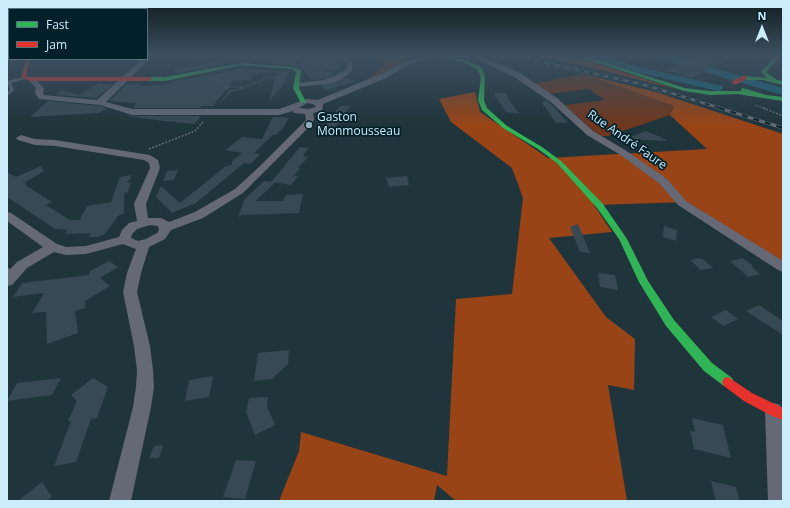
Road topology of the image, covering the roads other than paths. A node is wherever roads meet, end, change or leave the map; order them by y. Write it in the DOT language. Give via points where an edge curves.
graph roads {
  1 [pos="21,79"];
  2 [pos="32,79"];
  3 [pos="35,79"];
  4 [pos="39,79"];
  5 [pos="102,79"];
  6 [pos="124,79"];
  7 [pos="166,79"];
  8 [pos="298,79"];
  9 [pos="308,79"];
  10 [pos="334,79"];
  11 [pos="376,79"];
  12 [pos="483,79"];
  13 [pos="522,79"];
  14 [pos="651,79"];
  15 [pos="654,79"];
  16 [pos="742,79"];
  17 [pos="759,79"];
  18 [pos="8,82"];
  19 [pos="779,82"];
  20 [pos="735,83"];
  21 [pos="754,94"];
  22 [pos="7,95"];
  23 [pos="765,97"];
  24 [pos="783,99"];
  25 [pos="103,101"];
  26 [pos="303,102"];
  27 [pos="318,103"];
  28 [pos="783,103"];
  29 [pos="294,107"];
  30 [pos="309,112"];
  31 [pos="21,138"];
  32 [pos="7,216"];
  33 [pos="143,222"];
  34 [pos="166,228"];
  35 [pos="125,239"];
  36 [pos="144,244"];
  37 [pos="52,247"];
  38 [pos="35,256"];
  39 [pos="783,267"];
  40 [pos="7,271"];
  41 [pos="7,282"];
  42 [pos="778,413"];
  43 [pos="120,501"];
  44 [pos="779,501"];
  1 -- 18 [label="lane"];
  2 -- 3 [label="street"];
  3 -- 4 [label="street"];
  3 -- 25 [label="street" via="34,82 40,88 39,93 42,97 92,103"];
  5 -- 6 [label="street"];
  6 -- 7 [label="street"];
  6 -- 25 [label="street"];
  8 -- 26 [label="street" via="299,95"];
  9 -- 10 [label="street" via="326,82"];
  11 -- 27 [label="street"];
  12 -- 42 [label="street" via="481,100 488,114 558,162 600,206 624,239 644,282 670,323 693,351 708,367 748,398"];
  13 -- 39 [label="street, Rue André Faure" via="554,100 590,133 662,181 682,203"];
  14 -- 21 [label="street" via="684,89 710,93"];
  15 -- 20 [label="street" via="687,88 715,90 729,88"];
  16 -- 20 [label="street, bridge"];
  17 -- 19 [label="street"];
  18 -- 22 [label="lane" via="12,90"];
  20 -- 21 [label="street"];
  21 -- 23 [label="street"];
  23 -- 24 [label="street"];
  23 -- 28 [label="street"];
  25 -- 29 [label="street" via="104,105 132,112 279,112"];
  26 -- 27 [label="street"];
  26 -- 29 [label="street"];
  27 -- 30 [label="street" via="319,109"];
  29 -- 30 [label="street"];
  30 -- 34 [label="street" via="310,120 305,126 238,191 199,215"];
  31 -- 33 [label="street" via="147,157 154,162 155,168 140,204"];
  32 -- 37 [label="street"];
  33 -- 34 [label="street" via="156,221 164,224"];
  33 -- 35 [label="street" via="128,230"];
  34 -- 36 [label="street" via="161,236"];
  35 -- 36 [label="street" via="130,243"];
  35 -- 37 [label="street" via="76,251"];
  36 -- 43 [label="street" via="130,292 142,346 145,387"];
  37 -- 38 [label="street"];
  38 -- 40 [label="street" via="18,262"];
  38 -- 41 [label="street" via="22,265"];
  42 -- 44 [label="street"];
}
